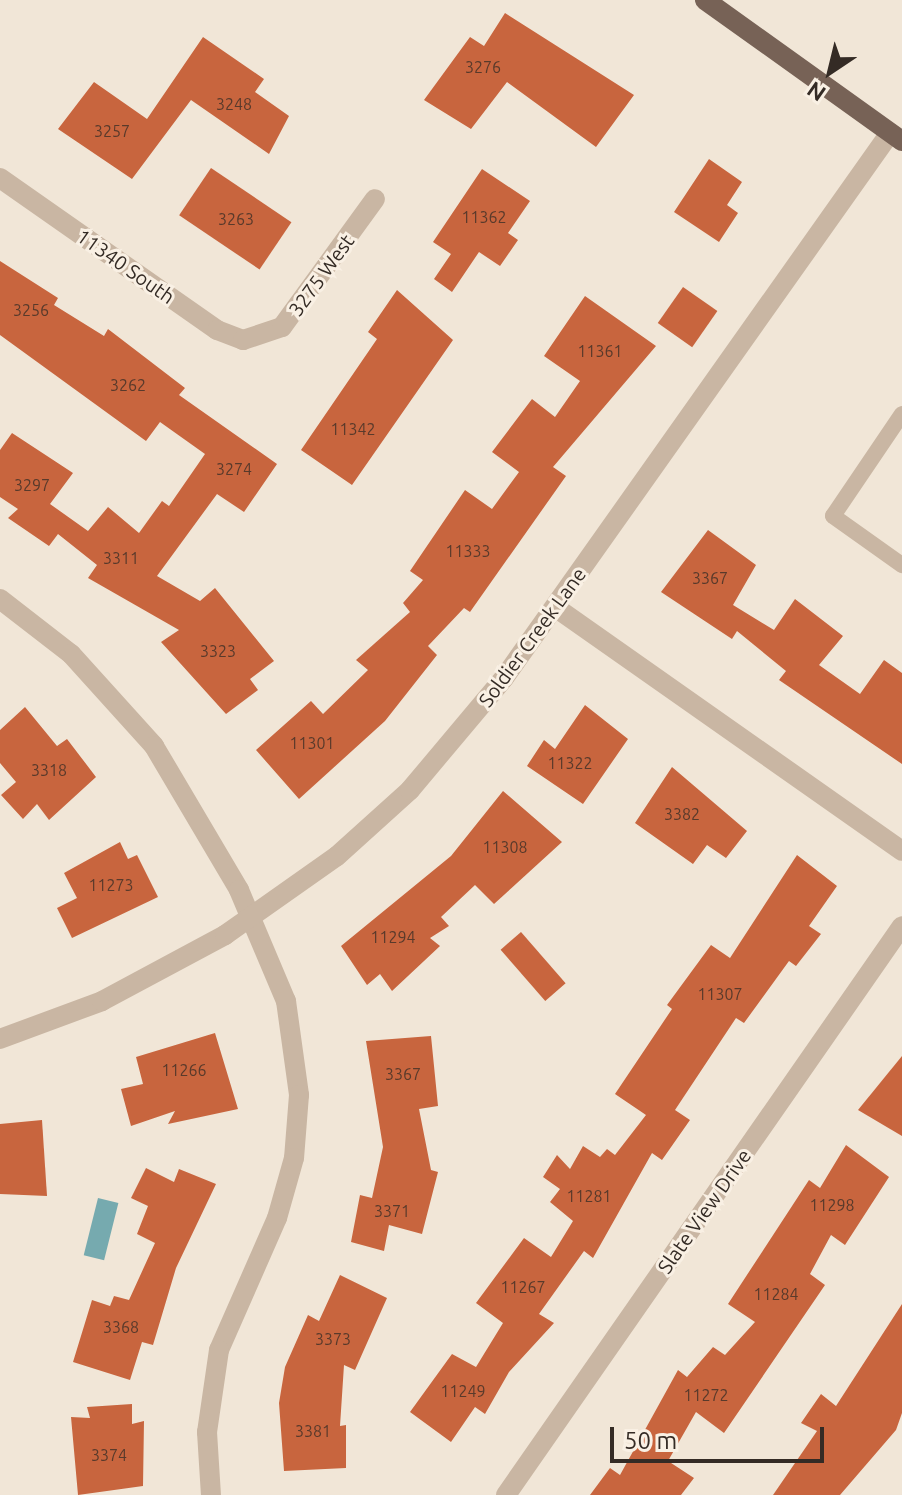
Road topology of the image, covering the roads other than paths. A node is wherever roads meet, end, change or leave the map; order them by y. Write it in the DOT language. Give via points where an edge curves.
graph roads {
  1 [pos="705,0"];
  2 [pos="896,137"];
  3 [pos="0,178"];
  4 [pos="375,199"];
  5 [pos="257,339"];
  6 [pos="902,414"];
  7 [pos="902,565"];
  8 [pos="0,599"];
  9 [pos="555,607"];
  10 [pos="902,851"];
  11 [pos="253,917"];
  12 [pos="902,926"];
  13 [pos="0,1039"];
  14 [pos="211,1495"];
  15 [pos="506,1495"];
  1 -- 2 [label="main road"];
  2 -- 9 [label="street, Soldier Creek Lane"];
  3 -- 5 [label="street, 11340 South" via="217,330"];
  4 -- 5 [label="street, 3275 West" via="292,317"];
  6 -- 7 [label="lane" via="833,516"];
  8 -- 11 [label="street" via="71,654 137,724 178,780"];
  9 -- 10 [label="street"];
  9 -- 11 [label="street, Soldier Creek Lane" via="475,717 410,790"];
  11 -- 13 [label="street, Soldier Creek Lane" via="144,981"];
  11 -- 14 [label="street" via="293,1032 298,1127 277,1218 233,1311 213,1377"];
  12 -- 15 [label="street, Slate View Drive"];
}
